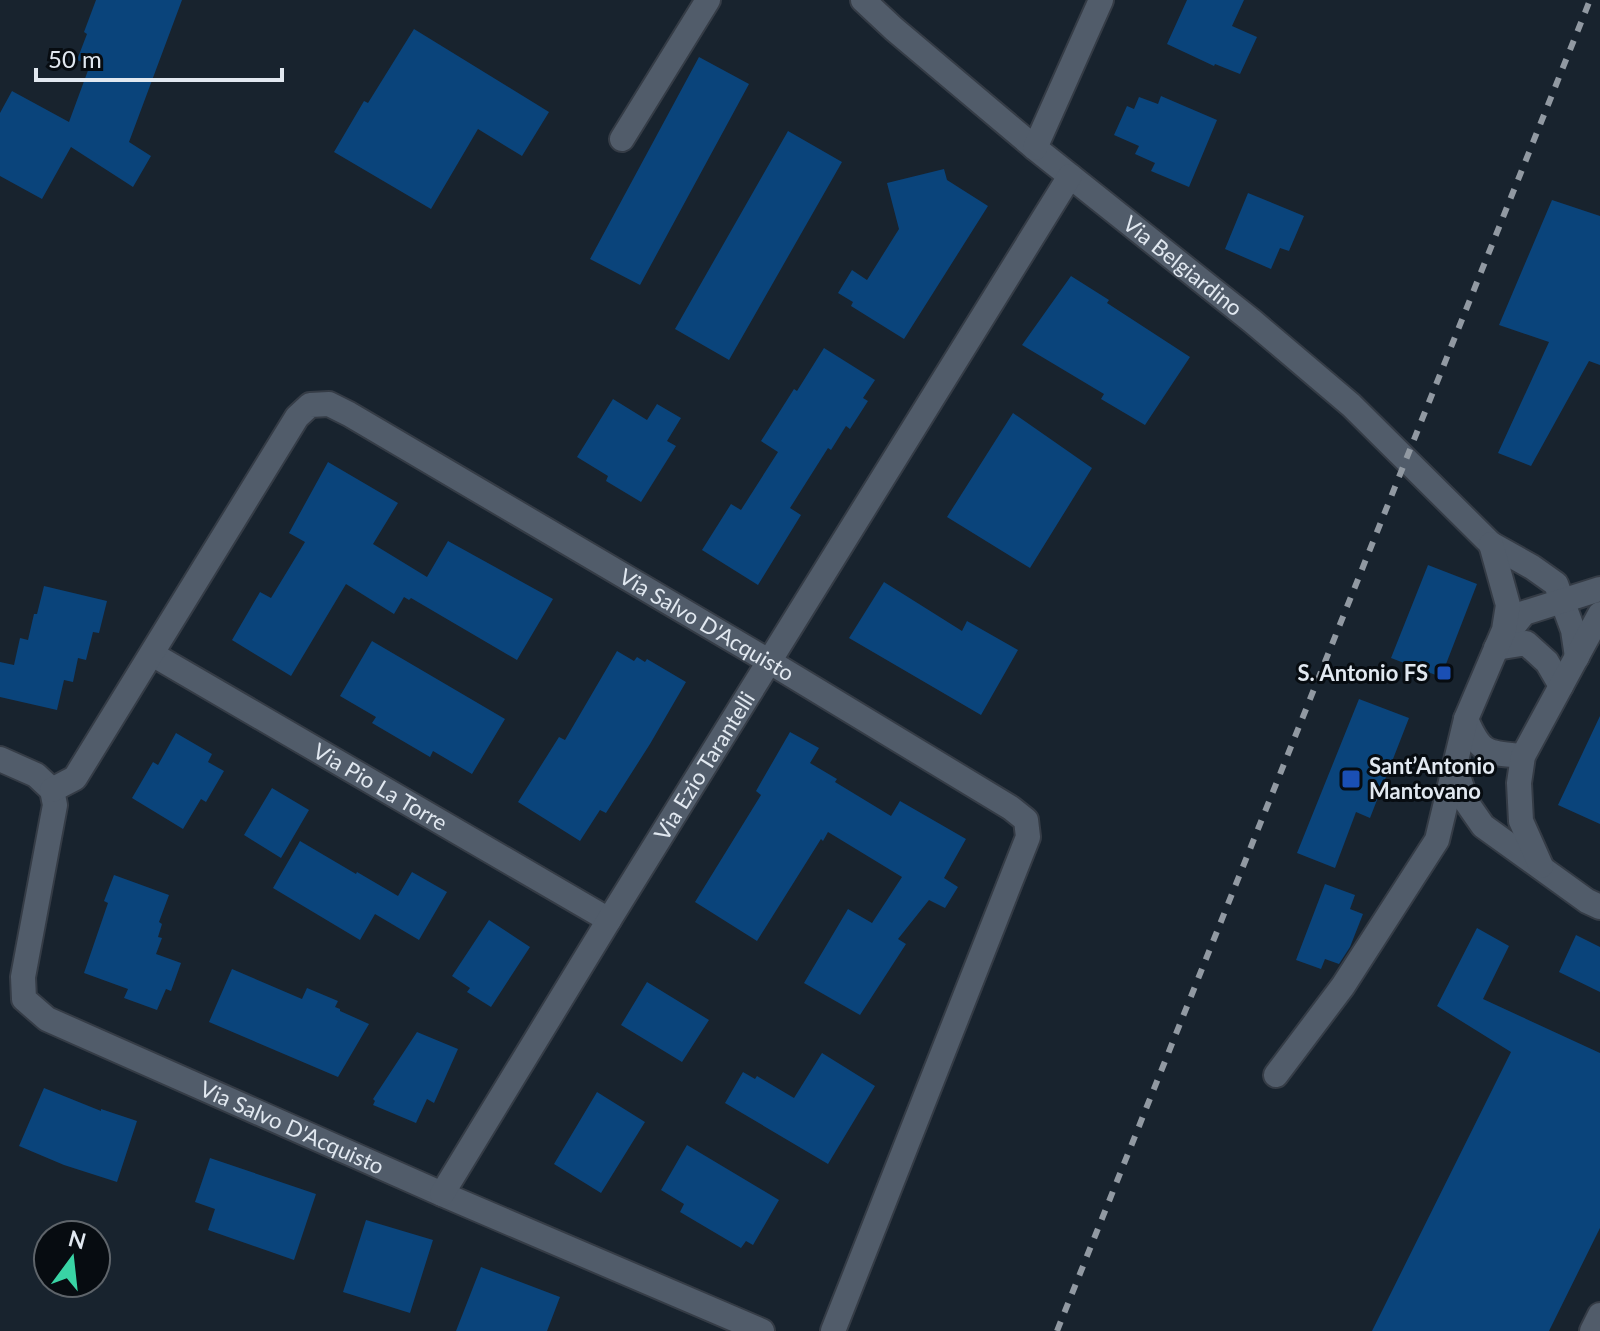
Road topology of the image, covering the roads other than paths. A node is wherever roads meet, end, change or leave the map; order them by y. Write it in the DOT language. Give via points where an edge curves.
graph roads {
  1 [pos="708,0"];
  2 [pos="863,0"];
  3 [pos="1101,0"];
  4 [pos="622,139"];
  5 [pos="1035,148"];
  6 [pos="1070,176"];
  7 [pos="1491,544"];
  8 [pos="1600,589"];
  9 [pos="1561,600"];
  10 [pos="1600,614"];
  11 [pos="1496,648"];
  12 [pos="152,654"];
  13 [pos="1577,657"];
  14 [pos="770,662"];
  15 [pos="1561,686"];
  16 [pos="1466,719"];
  17 [pos="1523,756"];
  18 [pos="0,759"];
  19 [pos="1455,770"];
  20 [pos="52,790"];
  21 [pos="1520,805"];
  22 [pos="1483,826"];
  23 [pos="1437,840"];
  24 [pos="1541,866"];
  25 [pos="1600,907"];
  26 [pos="609,920"];
  27 [pos="1276,1075"];
  28 [pos="442,1194"];
  29 [pos="1600,1315"];
  30 [pos="762,1331"];
  31 [pos="833,1331"];
  32 [pos="1592,1331"];
  1 -- 4 [label="street"];
  2 -- 5 [label="street, Via Belgiardino"];
  3 -- 5 [label="street"];
  5 -- 6 [label="street, Via Belgiardino"];
  6 -- 7 [label="street, Via Belgiardino" via="1351,405"];
  6 -- 14 [label="street, Via Ezio Tarantelli"];
  7 -- 9 [label="street" via="1556,584"];
  7 -- 11 [label="street" via="1508,605"];
  8 -- 9 [label="street"];
  9 -- 11 [label="street" via="1524,613"];
  9 -- 13 [label="street"];
  10 -- 13 [label="street"];
  11 -- 15 [label="street" via="1526,643 1547,662"];
  11 -- 16 [label="street"];
  12 -- 14 [label="street, Via Salvo D'Acquisto" via="297,417 310,405 329,404"];
  12 -- 20 [label="street, Via Salvo D'Acquisto" via="75,778"];
  12 -- 26 [label="street, Via Pio La Torre"];
  13 -- 15 [label="street"];
  14 -- 26 [label="street, Via Ezio Tarantelli"];
  14 -- 31 [label="street, Via Salvo D'Acquisto" via="1011,808 1026,820 1028,837"];
  15 -- 17 [label="street"];
  16 -- 17 [label="street" via="1475,741 1493,754"];
  16 -- 19 [label="street"];
  17 -- 21 [label="street"];
  18 -- 20 [label="street" via="36,775"];
  19 -- 22 [label="street" via="1467,803"];
  19 -- 23 [label="street"];
  20 -- 28 [label="street, Via Salvo D'Acquisto" via="55,805 23,977 24,999 47,1019"];
  21 -- 22 [label="street" via="1503,820"];
  21 -- 24 [label="street" via="1521,821"];
  22 -- 23 [label="street"];
  22 -- 24 [label="street"];
  23 -- 27 [label="street" via="1343,986"];
  24 -- 25 [label="street"];
  26 -- 28 [label="street, Via Ezio Tarantelli"];
  28 -- 30 [label="street, Via Salvo D'Acquisto"];
  29 -- 32 [label="street"];
}
